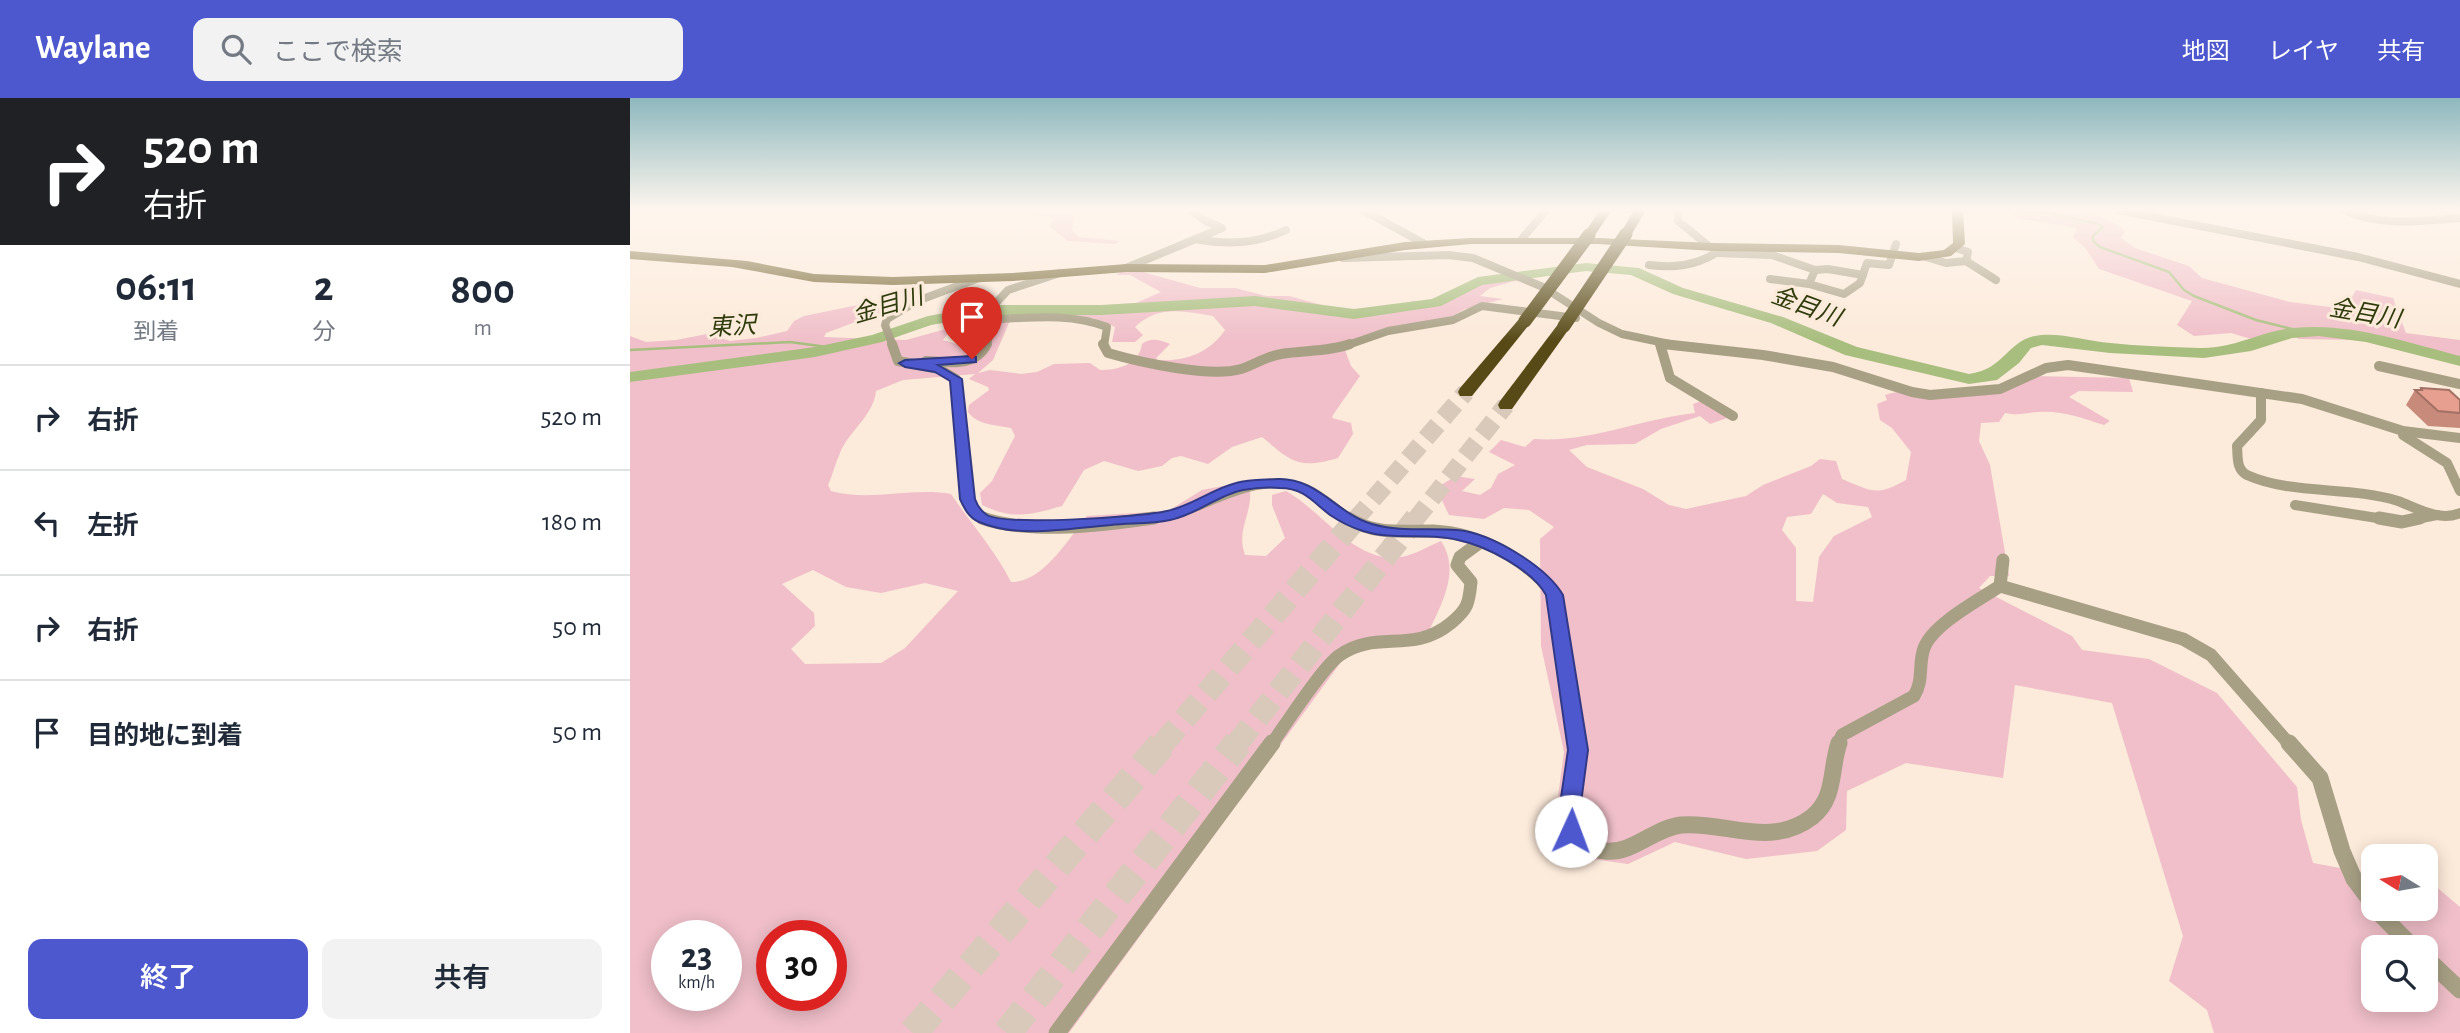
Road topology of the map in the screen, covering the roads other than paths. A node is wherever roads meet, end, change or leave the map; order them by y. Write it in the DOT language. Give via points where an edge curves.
graph roads {
  1 [pos="1157,254"];
  2 [pos="1366,254"];
  3 [pos="1576,254"];
  4 [pos="1613,254"];
  5 [pos="1709,254"];
  6 [pos="1759,254"];
  7 [pos="1893,254"];
  8 [pos="1913,254"];
  9 [pos="1944,254"];
  10 [pos="1968,254"];
  11 [pos="2340,254"];
  12 [pos="630,255"];
  13 [pos="1926,257"];
  14 [pos="1343,258"];
  15 [pos="1966,261"];
  16 [pos="1649,265"];
  17 [pos="1126,268"];
  18 [pos="1815,270"];
  19 [pos="1060,273"];
  20 [pos="1863,275"];
  21 [pos="979,278"];
  22 [pos="1770,279"];
  23 [pos="1996,280"];
  24 [pos="2460,284"];
  25 [pos="1809,285"];
  26 [pos="995,320"];
  27 [pos="1606,327"];
  28 [pos="1660,344"];
  29 [pos="905,363"];
  30 [pos="2379,366"];
  31 [pos="2460,384"];
  32 [pos="1466,392"];
  33 [pos="2261,393"];
  34 [pos="1506,405"];
  35 [pos="1733,416"];
  36 [pos="2403,431"];
  37 [pos="2460,438"];
  38 [pos="2460,491"];
  39 [pos="2295,505"];
  40 [pos="2449,518"];
  41 [pos="1479,543"];
  42 [pos="2003,560"];
  43 [pos="2000,586"];
  44 [pos="2400,935"];
  45 [pos="2438,969"];
  46 [pos="2460,990"];
  47 [pos="1057,1033"];
  1 -- 17 [label="street"];
  2 -- 14 [label="main road"];
  3 -- 32 [label="highway, bridge"];
  4 -- 34 [label="highway, bridge"];
  5 -- 16 [label="street" via="1698,265"];
  6 -- 18 [label="street"];
  7 -- 20 [label="street" via="1888,265 1867,263"];
  8 -- 13 [label="main road"];
  9 -- 13 [label="main road"];
  10 -- 15 [label="street"];
  11 -- 24 [label="street"];
  12 -- 21 [label="main road" via="830,279"];
  13 -- 15 [label="street" via="1946,263"];
  14 -- 17 [label="main road" via="1237,271"];
  14 -- 27 [label="street" via="1473,258 1550,290"];
  15 -- 23 [label="street"];
  17 -- 19 [label="main road"];
  18 -- 20 [label="street"];
  18 -- 25 [label="street"];
  19 -- 21 [label="main road"];
  19 -- 26 [label="street" via="1007,290 980,320"];
  20 -- 25 [label="street" via="1860,283 1844,293"];
  21 -- 29 [label="street" via="887,319 892,348 898,361"];
  22 -- 25 [label="street"];
  26 -- 27 [label="street" via="1069,318 1099,323 1107,327 1103,345 1108,353 1157,367 1221,371 1239,370 1278,354 1337,349 1388,331 1453,320 1482,306 1578,318"];
  26 -- 29 [label="street" via="983,352 972,359"];
  27 -- 28 [label="street"];
  28 -- 33 [label="street" via="1833,368 1930,395 2000,389 2046,368 2068,365"];
  28 -- 35 [label="street" via="1670,378"];
  29 -- 41 [label="street" via="939,369 956,379 967,499 982,519 1032,526 1168,516 1239,486 1282,483 1308,489 1342,516 1366,527 1443,532"];
  30 -- 31 [label="street"];
  33 -- 36 [label="street" via="2327,405"];
  33 -- 40 [label="street" via="2261,420 2237,446 2239,468 2245,474 2384,498"];
  36 -- 37 [label="street"];
  36 -- 38 [label="street" via="2447,463"];
  39 -- 40 [label="street" via="2402,522"];
  41 -- 43 [label="street" via="1510,555 1548,584 1555,595 1578,750 1571,831 1591,849 1604,852 1630,849 1666,828 1682,825 1743,834 1771,833 1810,817 1824,804 1833,785 1836,747 1842,735 1914,696 1922,685 1924,648 1932,635"];
  41 -- 47 [label="street" via="1460,557 1457,565 1471,582 1469,605 1434,635 1413,642 1367,640 1336,657"];
  42 -- 43 [label="street"];
  43 -- 44 [label="street" via="2183,639 2211,655 2320,778 2352,878 2375,912"];
  45 -- 46 [label="street"];
}
